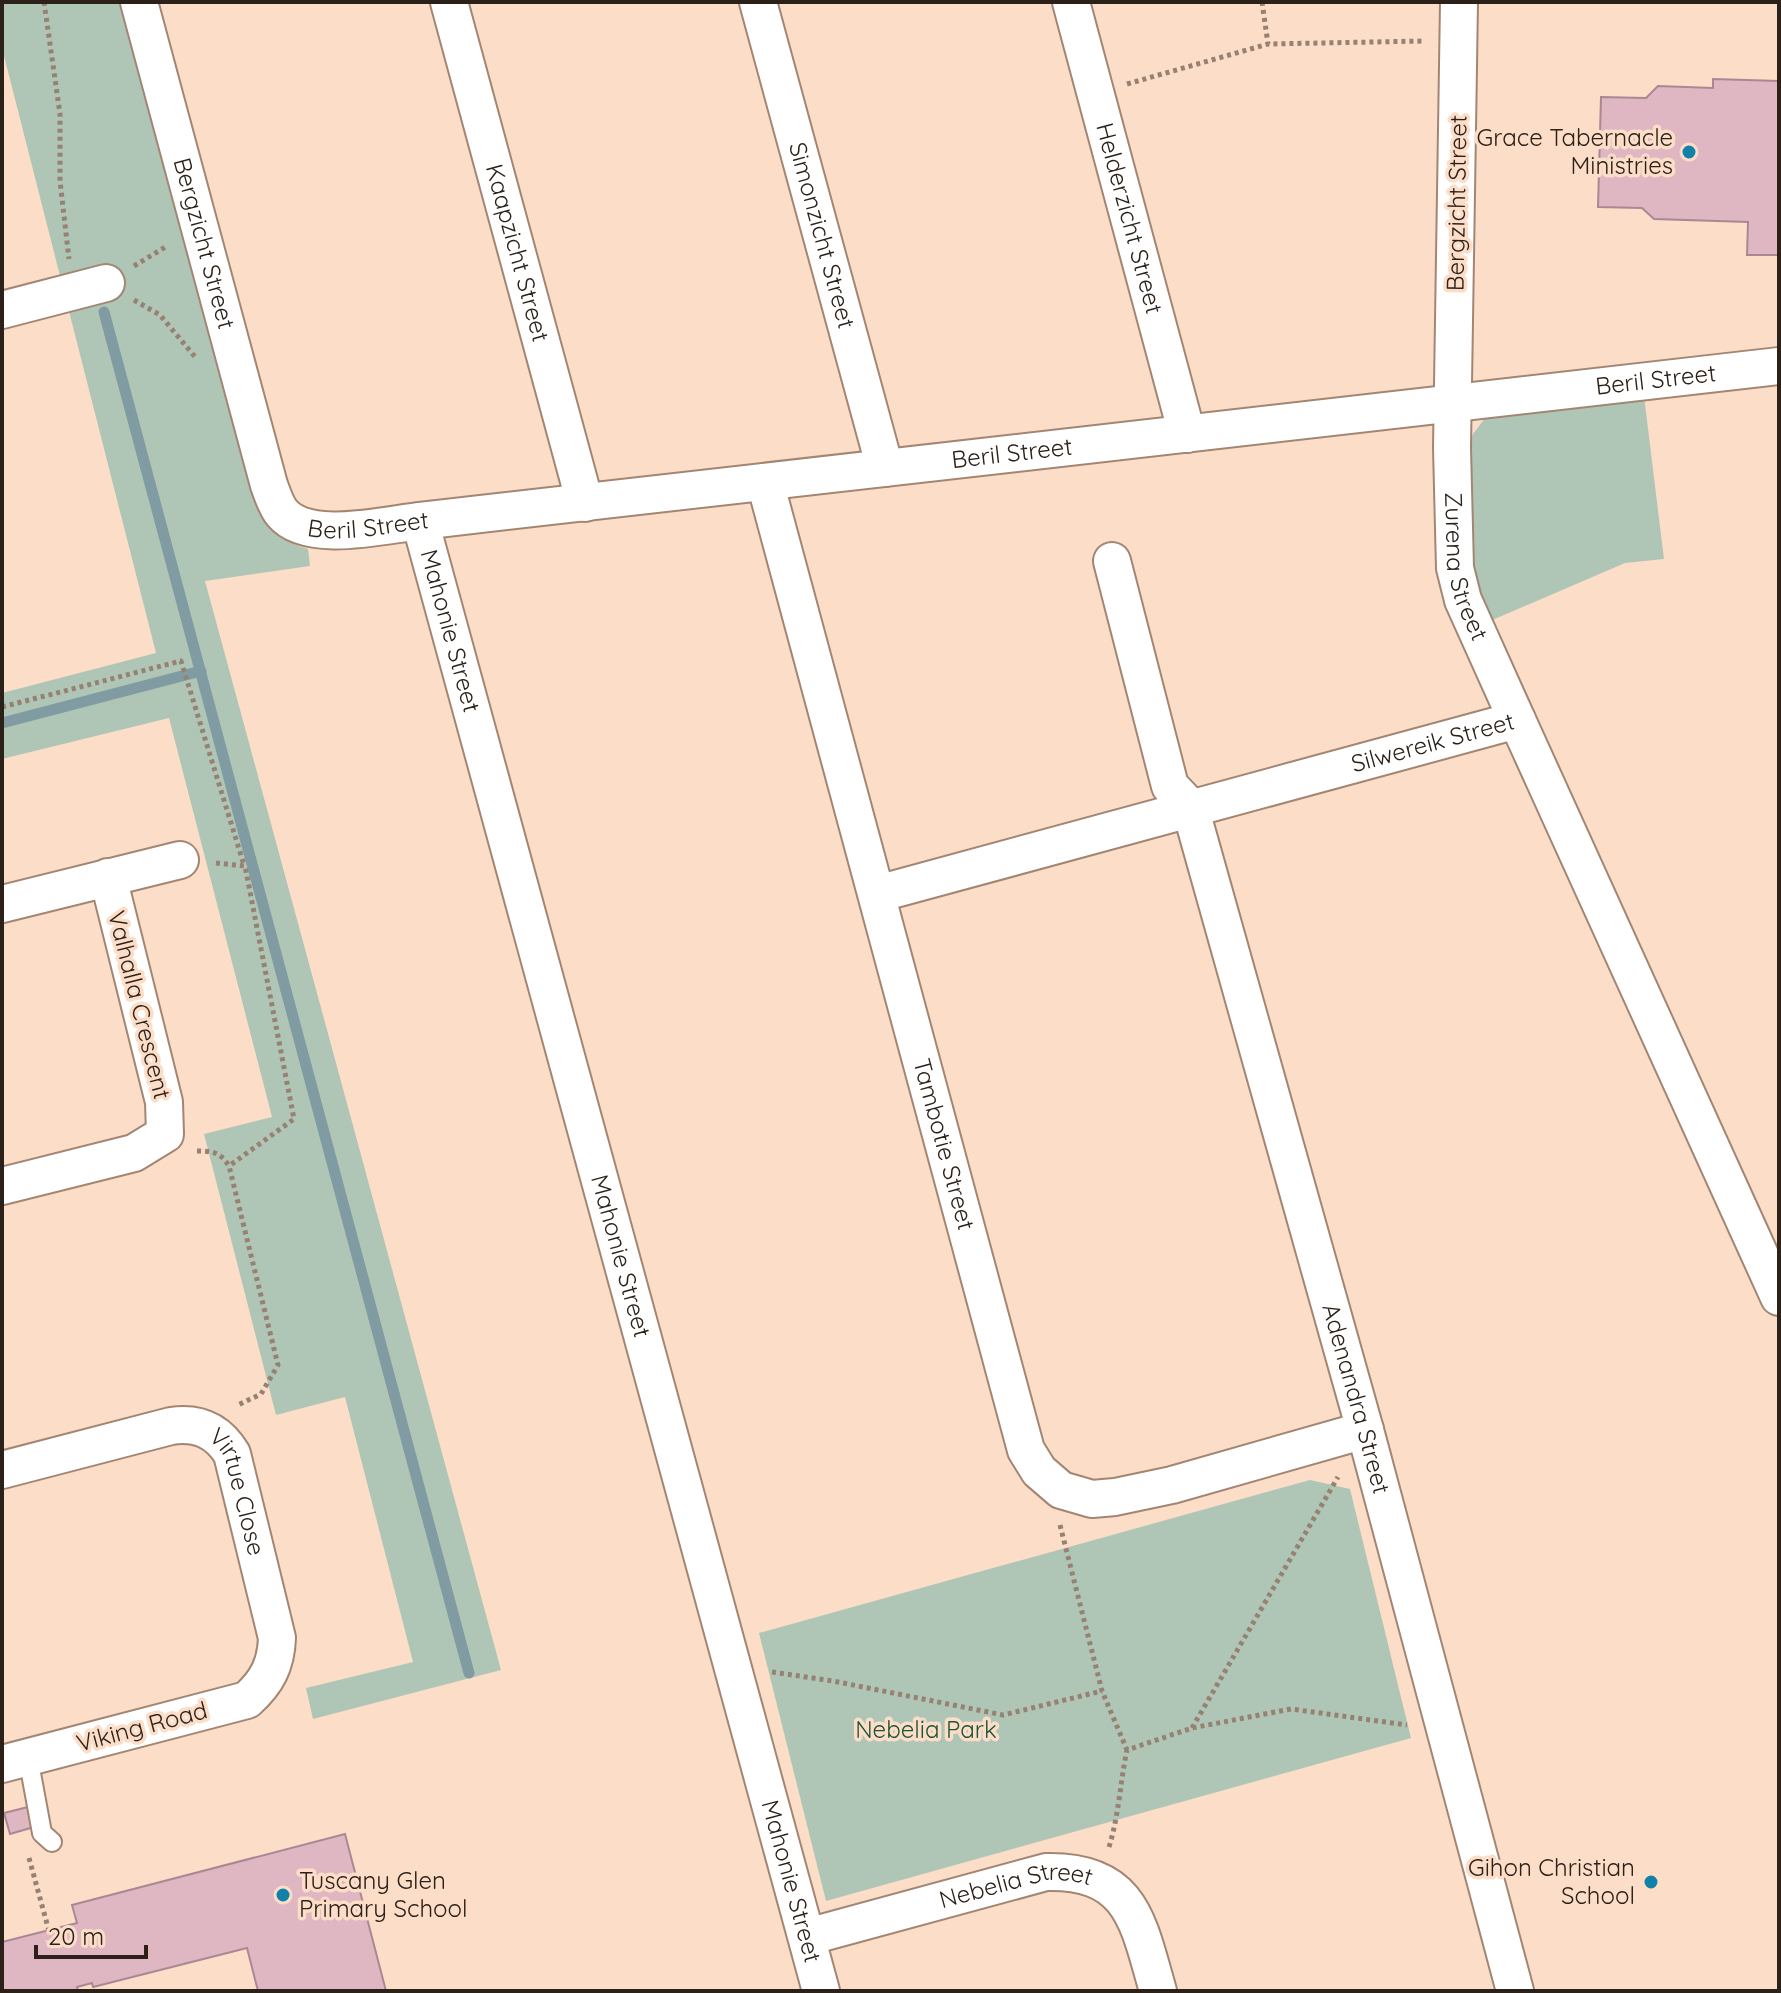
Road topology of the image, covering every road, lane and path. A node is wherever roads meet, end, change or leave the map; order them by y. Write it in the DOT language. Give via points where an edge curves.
graph roads {
  1 [pos="44,2"];
  2 [pos="139,2"];
  3 [pos="449,2"];
  4 [pos="758,2"];
  5 [pos="1071,2"];
  6 [pos="1262,2"];
  7 [pos="1459,2"];
  8 [pos="1459,40"];
  9 [pos="1268,44"];
  10 [pos="1095,92"];
  11 [pos="200,227"];
  12 [pos="89,287"];
  13 [pos="2,310"];
  14 [pos="199,361"];
  15 [pos="1779,366"];
  16 [pos="1455,403"];
  17 [pos="1187,434"];
  18 [pos="885,468"];
  19 [pos="765,482"];
  20 [pos="269,485"];
  21 [pos="585,503"];
  22 [pos="420,521"];
  23 [pos="1112,561"];
  24 [pos="2,707"];
  25 [pos="1517,720"];
  26 [pos="1190,807"];
  27 [pos="180,860"];
  28 [pos="245,866"];
  29 [pos="108,877"];
  30 [pos="877,894"];
  31 [pos="2,904"];
  32 [pos="165,1134"];
  33 [pos="229,1166"];
  34 [pos="2,1186"];
  35 [pos="1779,1297"];
  36 [pos="207,1429"];
  37 [pos="1365,1430"];
  38 [pos="2,1470"];
  39 [pos="1061,1490"];
  40 [pos="270,1673"];
  41 [pos="735,1676"];
  42 [pos="1102,1691"];
  43 [pos="1192,1728"];
  44 [pos="1449,1741"];
  45 [pos="1127,1750"];
  46 [pos="15,1760"];
  47 [pos="52,1842"];
  48 [pos="26,1845"];
  49 [pos="1100,1879"];
  50 [pos="49,1931"];
  51 [pos="807,1937"];
  52 [pos="821,1991"];
  53 [pos="1158,1991"];
  54 [pos="1515,1991"];
  1 -- 12 [label="path" via="60,114 60,181"];
  2 -- 11 [label="street, Bergzicht Street"];
  3 -- 21 [label="street, Kaapzicht Street"];
  4 -- 18 [label="street, Simonzicht Street"];
  5 -- 10 [label="street, Helderzicht Street"];
  6 -- 9 [label="path"];
  7 -- 8 [label="street, Bergzicht Street"];
  8 -- 9 [label="path"];
  8 -- 16 [label="street, Bergzicht Street"];
  9 -- 10 [label="path"];
  10 -- 17 [label="street, Helderzicht Street"];
  11 -- 12 [label="path"];
  11 -- 20 [label="street, Bergzicht Street"];
  12 -- 13 [label="street"];
  12 -- 14 [label="path" via="160,315"];
  15 -- 16 [label="street, Beril Street"];
  16 -- 17 [label="street, Beril Street"];
  16 -- 25 [label="street, Zurena Street" via="1455,568 1463,600"];
  17 -- 18 [label="street, Beril Street"];
  18 -- 19 [label="street, Beril Street"];
  19 -- 21 [label="street, Beril Street"];
  19 -- 30 [label="street, Tambotie Street"];
  20 -- 22 [label="street, Beril Street" via="281,513 305,528"];
  21 -- 22 [label="street, Beril Street"];
  22 -- 41 [label="street, Mahonie Street"];
  23 -- 26 [label="street" via="1170,786"];
  24 -- 28 [label="path" via="181,661"];
  25 -- 26 [label="street, Silwereik Street"];
  25 -- 35 [label="street, Silwereik Street"];
  26 -- 30 [label="street, Silwereik Street"];
  26 -- 37 [label="street, Adenandra Street"];
  27 -- 28 [label="path"];
  27 -- 29 [label="street, Valhalla Crescent"];
  28 -- 33 [label="path" via="294,1119"];
  29 -- 31 [label="street, Valhalla Crescent"];
  29 -- 32 [label="street, Valhalla Crescent" via="164,1102"];
  30 -- 39 [label="street, Tambotie Street" via="1026,1450 1039,1471"];
  32 -- 33 [label="path" via="186,1148 222,1154"];
  32 -- 34 [label="street" via="134,1153"];
  33 -- 36 [label="path" via="278,1365 261,1394 241,1402"];
  36 -- 38 [label="street, Virtue Close" via="171,1426"];
  36 -- 40 [label="street, Virtue Close" via="232,1454 277,1638"];
  37 -- 39 [label="street" via="1115,1497 1092,1499"];
  37 -- 43 [label="path"];
  37 -- 44 [label="street, Adenandra Street"];
  39 -- 42 [label="path" via="1059,1525"];
  40 -- 46 [label="street, Viking Road" via="247,1700"];
  41 -- 42 [label="path" via="772,1672 1003,1715"];
  41 -- 51 [label="street, Mahonie Street"];
  42 -- 45 [label="path"];
  43 -- 44 [label="path" via="1291,1709 1407,1725"];
  43 -- 45 [label="path"];
  44 -- 54 [label="street, Adenandra Street"];
  45 -- 49 [label="path" via="1118,1819"];
  46 -- 47 [label="lane" via="42,1833"];
  48 -- 50 [label="path"];
  49 -- 51 [label="street, Nebelia Street" via="1074,1871 1046,1872"];
  49 -- 53 [label="street, Nebelia Street" via="1137,1920"];
  51 -- 52 [label="street, Mahonie Street"];
}
